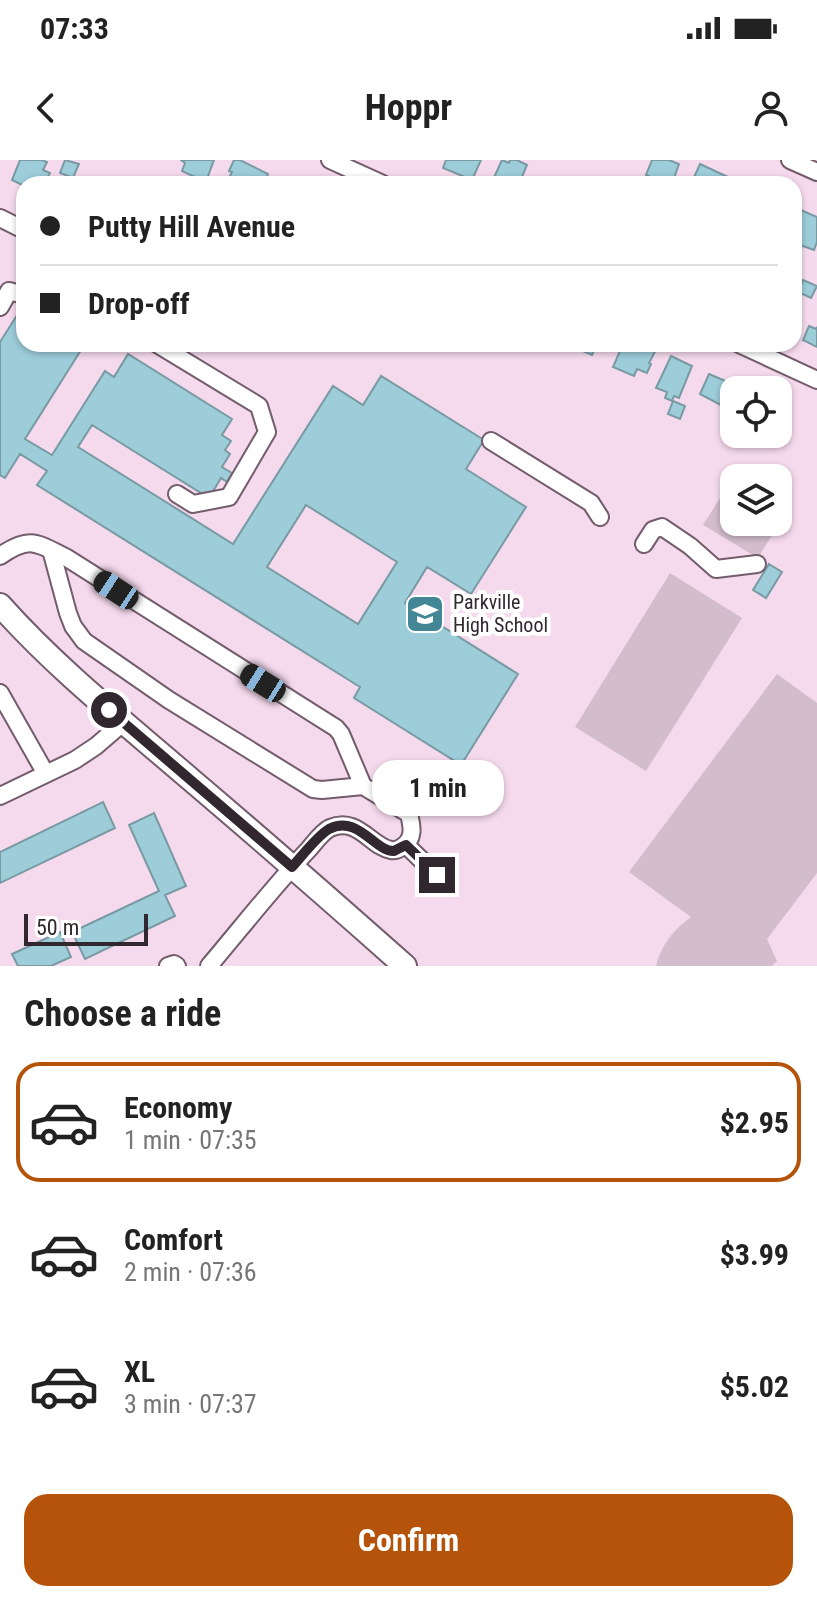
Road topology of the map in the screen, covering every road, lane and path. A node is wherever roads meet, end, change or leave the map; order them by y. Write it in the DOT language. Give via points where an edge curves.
graph roads {
  1 [pos="330,160"];
  2 [pos="790,160"];
  3 [pos="352,171"];
  4 [pos="817,172"];
  5 [pos="16,293"];
  6 [pos="0,307"];
  7 [pos="170,352"];
  8 [pos="756,352"];
  9 [pos="817,380"];
  10 [pos="491,441"];
  11 [pos="177,494"];
  12 [pos="600,517"];
  13 [pos="644,544"];
  14 [pos="51,550"];
  15 [pos="0,556"];
  16 [pos="757,564"];
  17 [pos="0,605"];
  18 [pos="0,693"];
  19 [pos="124,722"];
  20 [pos="46,774"];
  21 [pos="363,786"];
  22 [pos="0,796"];
  23 [pos="406,845"];
  24 [pos="292,867"];
  25 [pos="437,875"];
  26 [pos="168,966"];
  27 [pos="177,966"];
  28 [pos="209,966"];
  29 [pos="405,966"];
  1 -- 3 [label="street"];
  2 -- 4 [label="street"];
  5 -- 6 [label="street" via="9,291"];
  7 -- 11 [label="street" via="259,406 267,432 229,497 193,504"];
  8 -- 9 [label="street"];
  10 -- 12 [label="street" via="591,503"];
  13 -- 16 [label="street" via="662,527 716,569"];
  14 -- 15 [label="street" via="24,542"];
  14 -- 21 [label="street" via="336,728"];
  14 -- 21 [label="street" via="73,626 84,641 313,789"];
  17 -- 19 [label="main road" via="57,665"];
  18 -- 20 [label="street"];
  19 -- 20 [label="street" via="75,760"];
  19 -- 24 [label="main road"];
  20 -- 22 [label="street"];
  21 -- 23 [label="street" via="409,814 412,833"];
  23 -- 24 [label="street" via="390,850 355,828 337,826 325,831"];
  23 -- 25 [label="street"];
  24 -- 28 [label="street"];
  24 -- 29 [label="main road"];
  26 -- 27 [label="street"];
}
